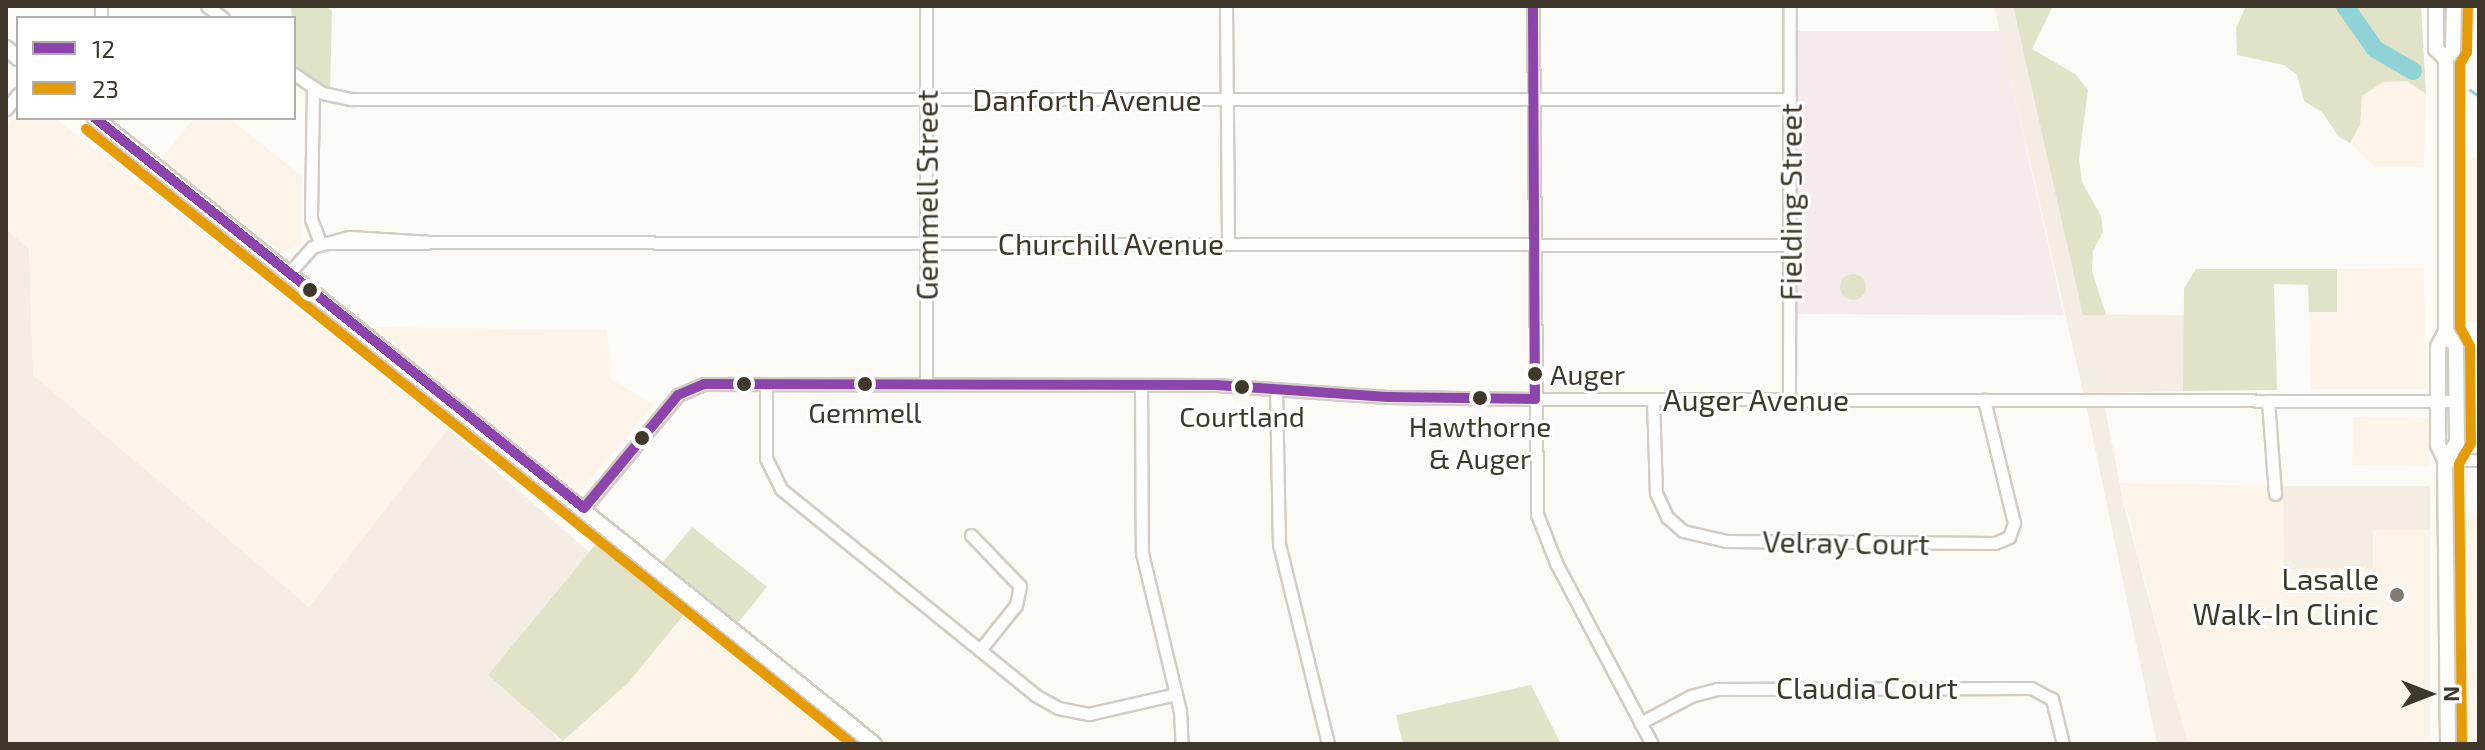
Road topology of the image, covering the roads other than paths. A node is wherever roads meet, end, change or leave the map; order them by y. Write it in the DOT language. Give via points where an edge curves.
graph roads {
  1 [pos="926,6"];
  2 [pos="1226,6"];
  3 [pos="1533,6"];
  4 [pos="1790,6"];
  5 [pos="2436,6"];
  6 [pos="2454,6"];
  7 [pos="2446,59"];
  8 [pos="296,75"];
  9 [pos="313,88"];
  10 [pos="1532,98"];
  11 [pos="1227,99"];
  12 [pos="1790,99"];
  13 [pos="927,100"];
  14 [pos="97,120"];
  15 [pos="926,242"];
  16 [pos="320,243"];
  17 [pos="1228,243"];
  18 [pos="1532,244"];
  19 [pos="1790,245"];
  20 [pos="288,274"];
  21 [pos="2446,331"];
  22 [pos="766,384"];
  23 [pos="926,384"];
  24 [pos="1141,385"];
  25 [pos="1276,389"];
  26 [pos="1535,399"];
  27 [pos="1653,399"];
  28 [pos="1789,399"];
  29 [pos="1984,400"];
  30 [pos="2268,401"];
  31 [pos="2438,401"];
  32 [pos="2456,401"];
  33 [pos="2445,460"];
  34 [pos="2479,460"];
  35 [pos="2275,494"];
  36 [pos="584,508"];
  37 [pos="971,535"];
  38 [pos="980,650"];
  39 [pos="1176,694"];
  40 [pos="1640,723"];
  41 [pos="874,744"];
  42 [pos="1182,744"];
  43 [pos="1328,744"];
  44 [pos="1652,744"];
  45 [pos="2063,744"];
  46 [pos="2448,744"];
  1 -- 13 [label="street, Gemmell Street"];
  2 -- 11 [label="street"];
  3 -- 10 [label="street"];
  4 -- 12 [label="street, Fielding Street"];
  5 -- 7 [label="main road" via="2436,49"];
  6 -- 7 [label="main road" via="2453,50"];
  7 -- 21 [label="main road"];
  8 -- 9 [label="street, Danforth Avenue"];
  9 -- 13 [label="street, Danforth Avenue" via="351,99"];
  9 -- 16 [label="street" via="311,219"];
  10 -- 11 [label="street, Danforth Avenue"];
  10 -- 12 [label="street, Danforth Avenue"];
  10 -- 18 [label="street"];
  11 -- 13 [label="street, Danforth Avenue"];
  11 -- 17 [label="street"];
  12 -- 19 [label="street, Fielding Street"];
  13 -- 15 [label="street, Gemmell Street"];
  14 -- 20 [label="main road"];
  15 -- 16 [label="street, Churchill Avenue" via="431,242 350,237"];
  15 -- 17 [label="street, Churchill Avenue"];
  15 -- 23 [label="street, Gemmell Street"];
  16 -- 20 [label="street"];
  17 -- 18 [label="street, Churchill Avenue"];
  18 -- 19 [label="street, Churchill Avenue"];
  18 -- 26 [label="street"];
  19 -- 28 [label="street, Fielding Street"];
  20 -- 36 [label="main road"];
  21 -- 31 [label="main road" via="2438,347"];
  21 -- 32 [label="main road" via="2456,347"];
  22 -- 23 [label="street, Auger Avenue"];
  22 -- 36 [label="street, Auger Avenue" via="686,389"];
  22 -- 38 [label="street" via="766,458 776,484"];
  23 -- 24 [label="street, Auger Avenue"];
  24 -- 25 [label="street, Auger Avenue"];
  24 -- 39 [label="street" via="1142,553"];
  25 -- 26 [label="street, Auger Avenue"];
  25 -- 43 [label="street" via="1279,544"];
  26 -- 27 [label="street, Auger Avenue"];
  26 -- 40 [label="street" via="1534,490 1540,525"];
  27 -- 28 [label="street, Auger Avenue"];
  27 -- 29 [label="street, Velray Court" via="1656,493 1667,517 1683,531 1726,541 1989,544 2009,537 2014,523"];
  28 -- 29 [label="street, Auger Avenue"];
  29 -- 30 [label="street, Auger Avenue"];
  30 -- 31 [label="street, Auger Avenue"];
  30 -- 35 [label="street"];
  31 -- 32 [label="street, Auger Avenue"];
  31 -- 33 [label="main road" via="2438,445"];
  32 -- 33 [label="main road" via="2457,443"];
  33 -- 34 [label="street"];
  33 -- 46 [label="main road"];
  36 -- 41 [label="main road"];
  37 -- 38 [label="street" via="1020,586 1016,605"];
  38 -- 39 [label="street" via="1035,695 1069,712 1099,713"];
  39 -- 42 [label="street"];
  40 -- 44 [label="street"];
  40 -- 45 [label="street, Claudia Court" via="1691,696 1717,689 2031,688 2052,699"];
}
